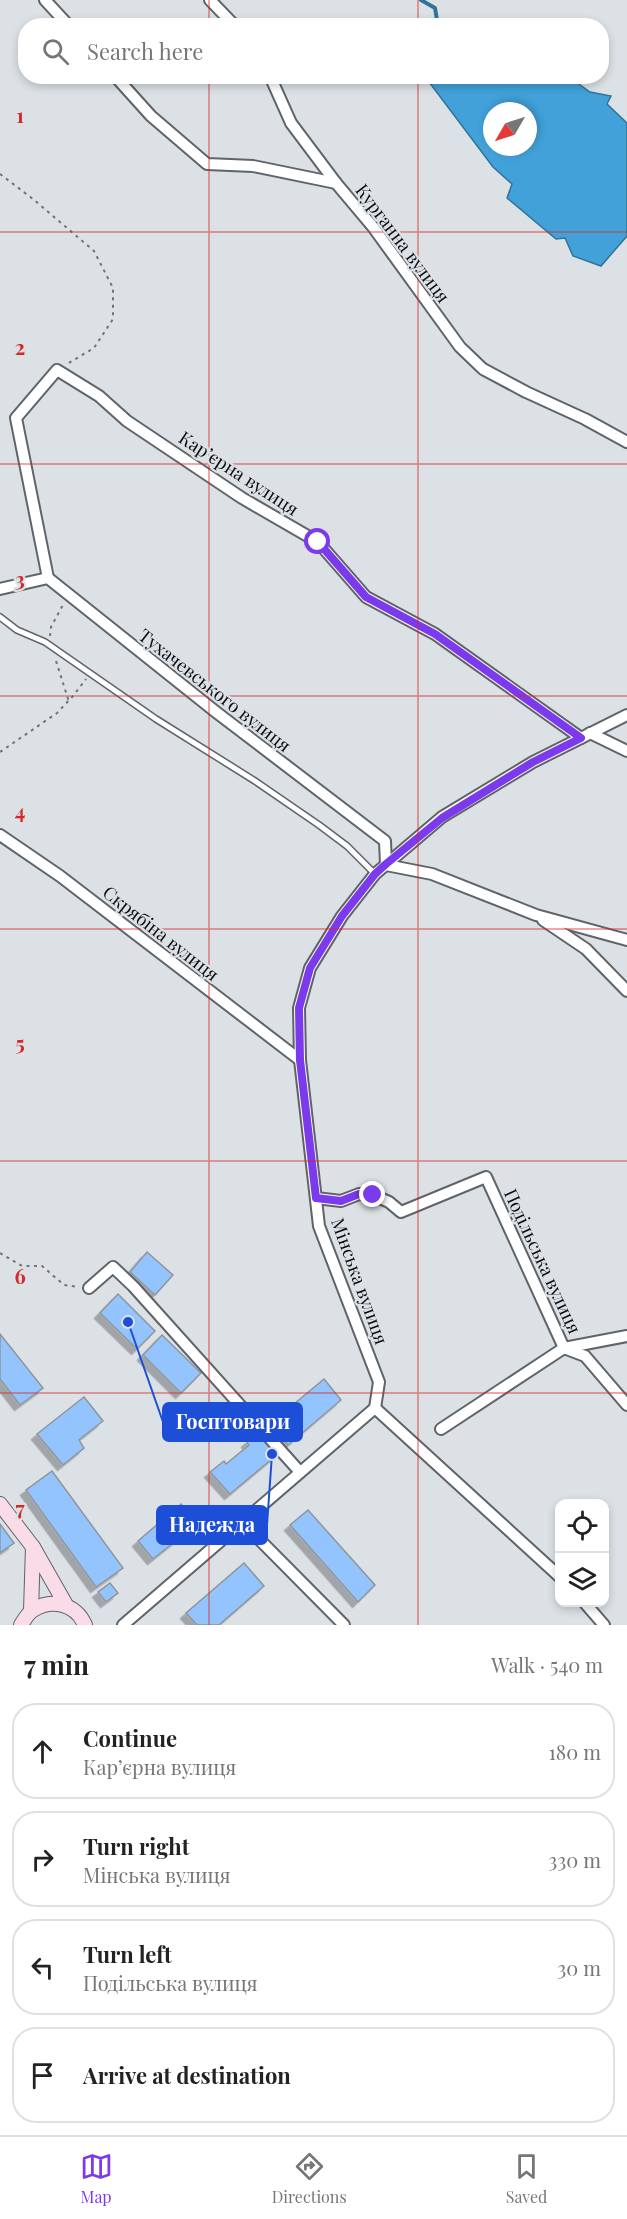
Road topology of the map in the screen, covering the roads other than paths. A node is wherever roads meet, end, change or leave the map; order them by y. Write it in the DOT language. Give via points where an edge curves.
graph roads {
  1 [pos="45,0"];
  2 [pos="210,0"];
  3 [pos="62,18"];
  4 [pos="227,18"];
  5 [pos="122,84"];
  6 [pos="274,84"];
  7 [pos="336,183"];
  8 [pos="627,442"];
  9 [pos="48,578"];
  10 [pos="0,589"];
  11 [pos="0,616"];
  12 [pos="627,715"];
  13 [pos="586,735"];
  14 [pos="627,751"];
  15 [pos="0,836"];
  16 [pos="386,864"];
  17 [pos="375,874"];
  18 [pos="536,915"];
  19 [pos="627,940"];
  20 [pos="627,991"];
  21 [pos="300,1060"];
  22 [pos="316,1198"];
  23 [pos="89,1288"];
  24 [pos="627,1336"];
  25 [pos="564,1348"];
  26 [pos="627,1405"];
  27 [pos="375,1408"];
  28 [pos="441,1429"];
  29 [pos="300,1472"];
  30 [pos="0,1503"];
  31 [pos="242,1522"];
  32 [pos="33,1547"];
  33 [pos="555,1572"];
  34 [pos="66,1605"];
  35 [pos="588,1607"];
  36 [pos="31,1611"];
  37 [pos="83,1621"];
  38 [pos="21,1625"];
  39 [pos="95,1625"];
  40 [pos="123,1625"];
  41 [pos="344,1625"];
  42 [pos="604,1625"];
  1 -- 3 [label="street"];
  2 -- 4 [label="street"];
  5 -- 7 [label="street, Курганна вулиця" via="151,116 207,164 253,166"];
  6 -- 7 [label="street" via="291,123"];
  7 -- 8 [label="street, Курганна вулиця" via="460,346 483,369"];
  9 -- 10 [label="street"];
  9 -- 13 [label="street, Кар’єрна вулиця" via="16,418 57,370 242,498 318,542 366,597 435,634"];
  9 -- 16 [label="street, Тухачевського вулиця" via="384,842"];
  11 -- 17 [label="lane" via="319,825"];
  12 -- 13 [label="street, Мінська вулиця"];
  13 -- 14 [label="street, Кар’єрна вулиця"];
  13 -- 16 [label="street, Мінська вулиця" via="533,762 442,818"];
  15 -- 21 [label="street, Скрябіна вулиця" via="60,876"];
  16 -- 17 [label="street, Мінська вулиця"];
  16 -- 18 [label="street" via="432,874"];
  17 -- 21 [label="street, Мінська вулиця" via="342,916 310,968 299,1008"];
  18 -- 19 [label="street"];
  18 -- 20 [label="street" via="586,949"];
  21 -- 22 [label="street, Мінська вулиця"];
  22 -- 25 [label="street, Подільська вулиця" via="341,1201 359,1194 373,1195 401,1212 486,1177"];
  22 -- 27 [label="street, Мінська вулиця" via="319,1226 380,1382"];
  23 -- 29 [label="street" via="113,1267"];
  24 -- 25 [label="street"];
  25 -- 26 [label="street, Подільська вулиця" via="585,1356"];
  25 -- 28 [label="street"];
  27 -- 29 [label="street"];
  27 -- 33 [label="street"];
  29 -- 31 [label="street"];
  30 -- 32 [label="street"];
  31 -- 40 [label="street"];
  31 -- 41 [label="street"];
  32 -- 34 [label="street"];
  32 -- 36 [label="street"];
  34 -- 36 [label="street" via="48,1603"];
  34 -- 37 [label="street"];
  35 -- 42 [label="street"];
  36 -- 38 [label="street"];
  37 -- 39 [label="street"];
}
